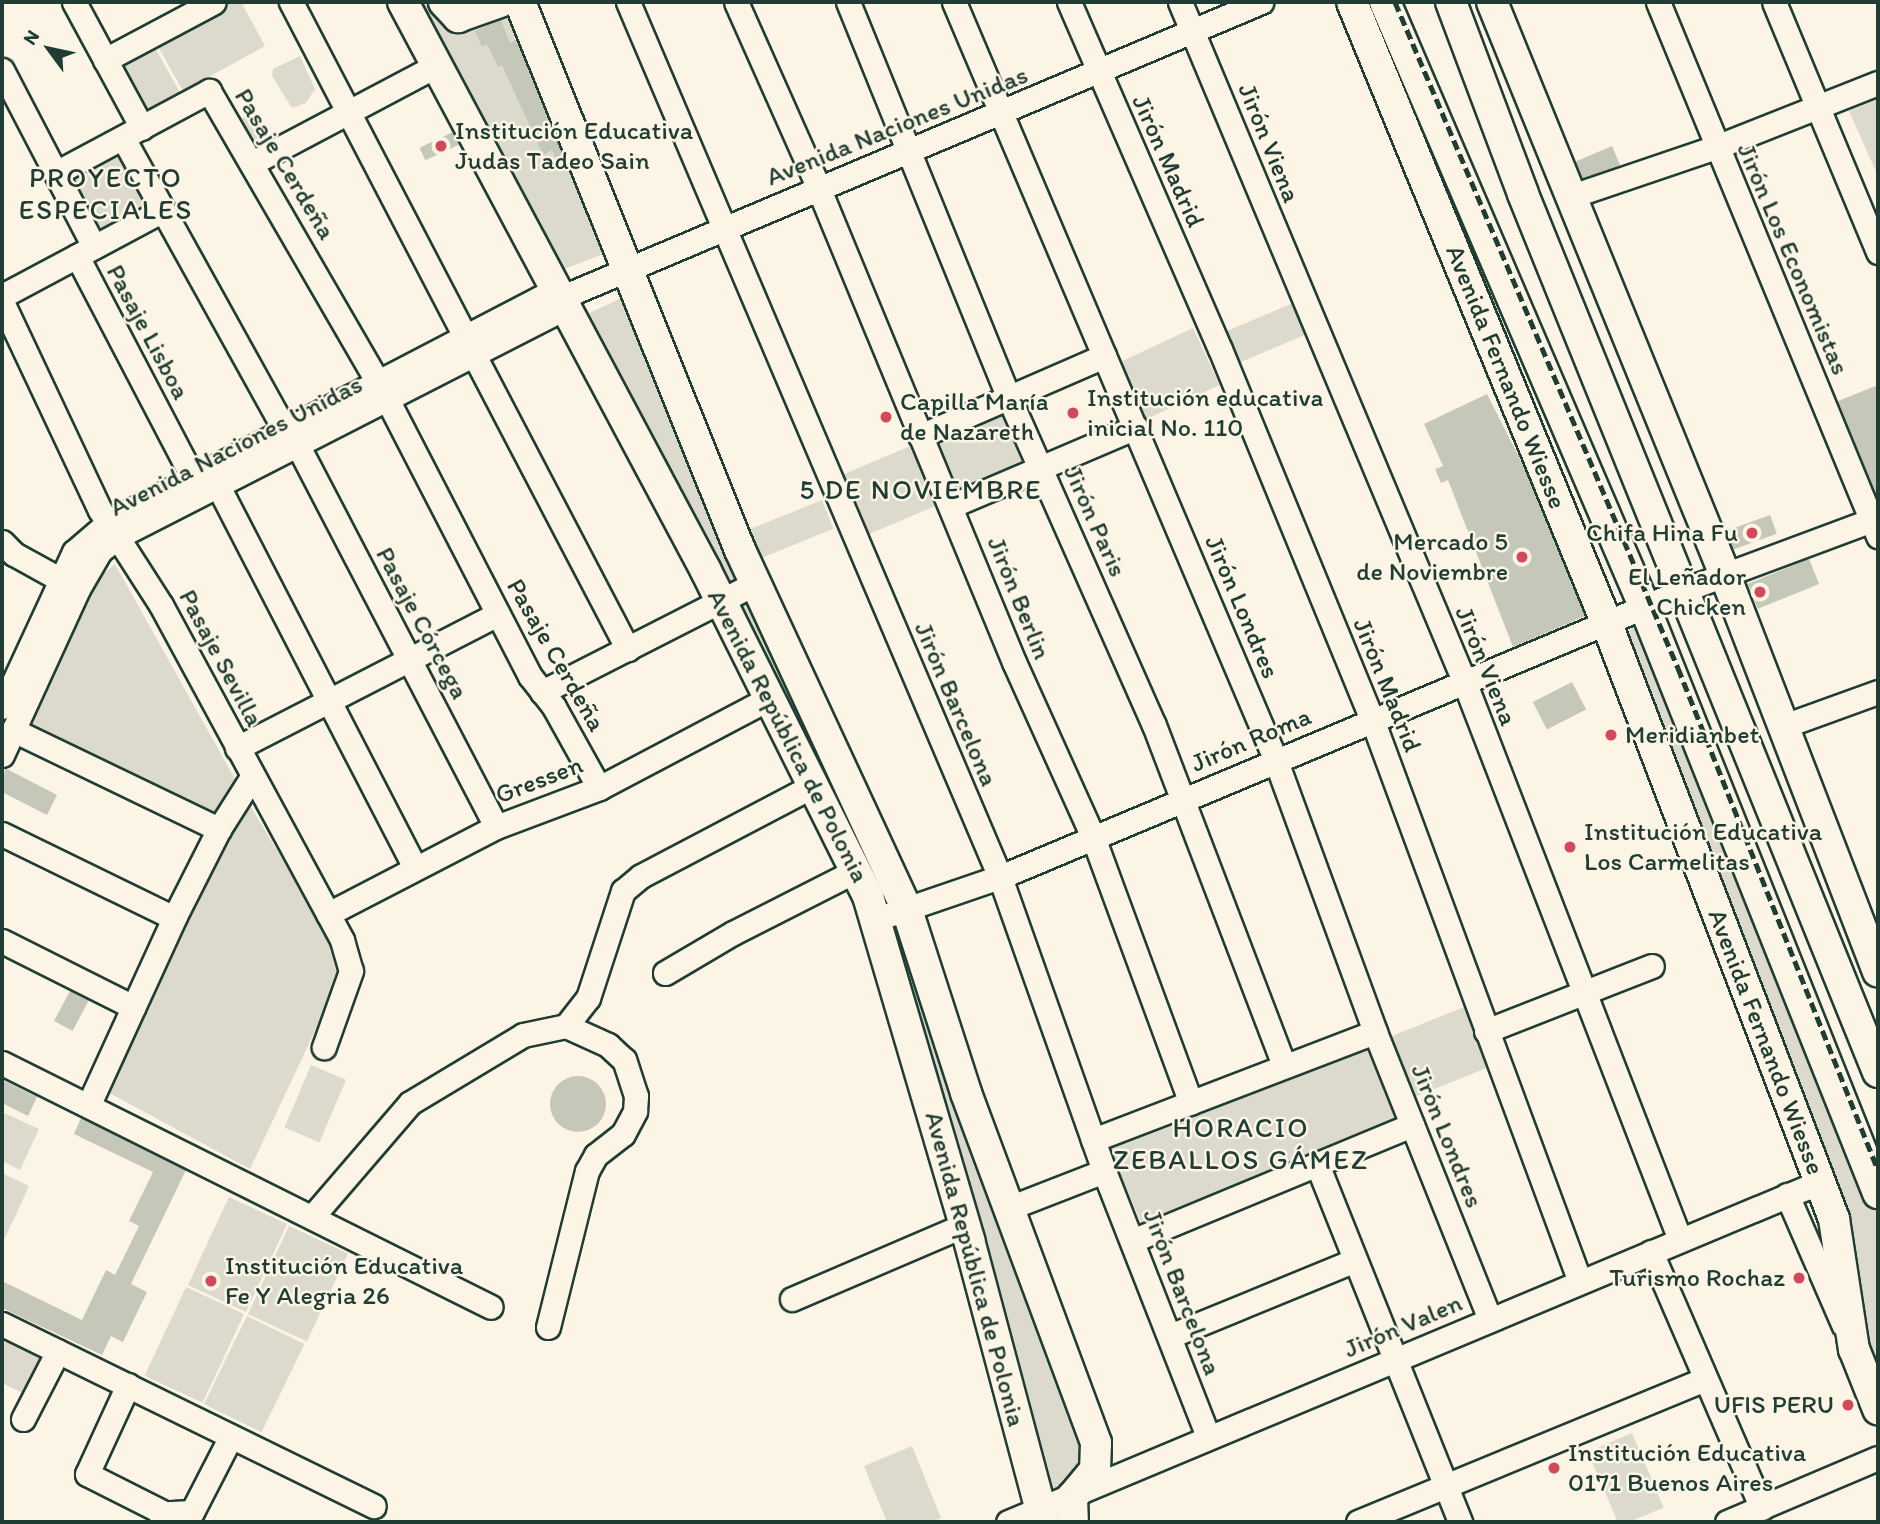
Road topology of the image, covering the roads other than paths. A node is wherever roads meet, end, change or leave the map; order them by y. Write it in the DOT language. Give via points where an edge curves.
graph roads {
  1 [pos="74,2"];
  2 [pos="214,2"];
  3 [pos="292,2"];
  4 [pos="403,2"];
  5 [pos="444,2"];
  6 [pos="500,2"];
  7 [pos="520,2"];
  8 [pos="628,2"];
  9 [pos="736,2"];
  10 [pos="848,2"];
  11 [pos="954,2"];
  12 [pos="1069,2"];
  13 [pos="1180,2"];
  14 [pos="1261,2"];
  15 [pos="1352,2"];
  16 [pos="1385,2"];
  17 [pos="1451,2"];
  18 [pos="1492,2"];
  19 [pos="1658,2"];
  20 [pos="1774,2"];
  21 [pos="186,8"];
  22 [pos="1235,8"];
  23 [pos="1193,31"];
  24 [pos="105,60"];
  25 [pos="435,66"];
  26 [pos="2,70"];
  27 [pos="1099,73"];
  28 [pos="1878,83"];
  29 [pos="10,104"];
  30 [pos="1818,107"];
  31 [pos="348,112"];
  32 [pos="1004,113"];
  33 [pos="132,133"];
  34 [pos="1716,147"];
  35 [pos="911,151"];
  36 [pos="254,162"];
  37 [pos="56,173"];
  38 [pos="819,189"];
  39 [pos="1572,196"];
  40 [pos="1869,202"];
  41 [pos="163,210"];
  42 [pos="723,228"];
  43 [pos="86,251"];
  44 [pos="1878,252"];
  45 [pos="629,267"];
  46 [pos="2,296"];
  47 [pos="558,299"];
  48 [pos="2,302"];
  49 [pos="469,346"];
  50 [pos="1104,356"];
  51 [pos="382,390"];
  52 [pos="1009,398"];
  53 [pos="1136,427"];
  54 [pos="920,436"];
  55 [pos="291,437"];
  56 [pos="1041,469"];
  57 [pos="193,478"];
  58 [pos="218,486"];
  59 [pos="951,506"];
  60 [pos="1876,525"];
  61 [pos="114,529"];
  62 [pos="2,542"];
  63 [pos="1726,575"];
  64 [pos="69,584"];
  65 [pos="1685,590"];
  66 [pos="760,592"];
  67 [pos="1645,608"];
  68 [pos="726,610"];
  69 [pos="498,614"];
  70 [pos="1607,624"];
  71 [pos="628,649"];
  72 [pos="409,659"];
  73 [pos="10,665"];
  74 [pos="1464,681"];
  75 [pos="542,692"];
  76 [pos="1878,692"];
  77 [pos="770,698"];
  78 [pos="329,700"];
  79 [pos="2,706"];
  80 [pos="1372,719"];
  81 [pos="1784,726"];
  82 [pos="13,730"];
  83 [pos="237,748"];
  84 [pos="2,755"];
  85 [pos="1276,761"];
  86 [pos="252,777"];
  87 [pos="814,785"];
  88 [pos="599,788"];
  89 [pos="1183,799"];
  90 [pos="496,827"];
  91 [pos="219,829"];
  92 [pos="2,834"];
  93 [pos="1093,838"];
  94 [pos="414,866"];
  95 [pos="857,870"];
  96 [pos="1000,877"];
  97 [pos="907,910"];
  98 [pos="328,914"];
  99 [pos="174,918"];
  100 [pos="877,919"];
  101 [pos="2,941"];
  102 [pos="1652,966"];
  103 [pos="1878,971"];
  104 [pos="665,974"];
  105 [pos="1583,993"];
  106 [pos="133,1007"];
  107 [pos="566,1026"];
  108 [pos="1486,1031"];
  109 [pos="1375,1032"];
  110 [pos="324,1047"];
  111 [pos="2,1063"];
  112 [pos="1284,1066"];
  113 [pos="1878,1072"];
  114 [pos="1191,1103"];
  115 [pos="89,1104"];
  116 [pos="1412,1125"];
  117 [pos="1093,1140"];
  118 [pos="1317,1164"];
  119 [pos="1104,1171"];
  120 [pos="1820,1182"];
  121 [pos="1878,1192"];
  122 [pos="1787,1195"];
  123 [pos="1009,1208"];
  124 [pos="312,1217"];
  125 [pos="965,1225"];
  126 [pos="1133,1240"];
  127 [pos="1680,1240"];
  128 [pos="1651,1252"];
  129 [pos="1354,1260"];
  130 [pos="1580,1282"];
  131 [pos="792,1299"];
  132 [pos="491,1307"];
  133 [pos="1490,1320"];
  134 [pos="548,1327"];
  135 [pos="4,1330"];
  136 [pos="1170,1336"];
  137 [pos="1854,1349"];
  138 [pos="58,1351"];
  139 [pos="1394,1360"];
  140 [pos="1705,1379"];
  141 [pos="128,1385"];
  142 [pos="1878,1409"];
  143 [pos="23,1419"];
  144 [pos="231,1436"];
  145 [pos="1208,1437"];
  146 [pos="1878,1458"];
  147 [pos="1445,1487"];
  148 [pos="374,1506"];
  149 [pos="1762,1508"];
  150 [pos="1072,1510"];
  151 [pos="1042,1515"];
  152 [pos="176,1519"];
  153 [pos="1008,1522"];
  154 [pos="1357,1522"];
  155 [pos="1460,1522"];
  156 [pos="1727,1522"];
  1 -- 24 [label="street, Pasaje Córcega"];
  2 -- 21 [label="street"];
  3 -- 31 [label="street"];
  4 -- 25 [label="main road, Avenida República de Polonia"];
  5 -- 6 [label="main road" via="458,17"];
  7 -- 45 [label="main road, Avenida República de Polonia"];
  8 -- 42 [label="street, Jirón Barcelona"];
  9 -- 38 [label="street, Jirón Berlin"];
  10 -- 35 [label="street, Jirón Paris"];
  11 -- 32 [label="street, Jirón Londres"];
  12 -- 27 [label="street, Jirón Madrid"];
  13 -- 23 [label="street, Jirón Viena"];
  14 -- 22 [label="street, Avenida Naciones Unidas"];
  15 -- 70 [label="main road, Avenida Fernando Wiesse"];
  16 -- 67 [label="main road, Avenida Fernando Wiesse"];
  17 -- 65 [label="main road" via="1523,194"];
  18 -- 39 [label="main road"];
  19 -- 34 [label="street, Jirón Los Economistas"];
  20 -- 30 [label="street"];
  21 -- 24 [label="street"];
  22 -- 23 [label="street, Avenida Naciones Unidas"];
  23 -- 27 [label="street, Avenida Naciones Unidas"];
  23 -- 74 [label="street, Jirón Viena"];
  24 -- 33 [label="street, Pasaje Córcega"];
  25 -- 31 [label="street"];
  25 -- 47 [label="main road, Avenida República de Polonia"];
  26 -- 29 [label="street, Pasaje Lisboa"];
  27 -- 32 [label="street, Avenida Naciones Unidas"];
  27 -- 80 [label="street, Jirón Madrid" via="1220,349"];
  28 -- 30 [label="street"];
  29 -- 37 [label="street, Pasaje Lisboa"];
  30 -- 34 [label="street"];
  30 -- 40 [label="street"];
  31 -- 36 [label="street"];
  31 -- 49 [label="street"];
  32 -- 35 [label="street, Avenida Naciones Unidas"];
  32 -- 50 [label="street, Jirón Londres"];
  33 -- 36 [label="street, Pasaje Cerdeña" via="209,90"];
  33 -- 37 [label="street, Pasaje Cerdeña"];
  33 -- 41 [label="street, Pasaje Córcega"];
  34 -- 39 [label="street"];
  34 -- 60 [label="street, Jirón Los Economistas"];
  35 -- 38 [label="street, Avenida Naciones Unidas"];
  35 -- 52 [label="street, Jirón Paris"];
  36 -- 51 [label="street, Pasaje Cerdeña"];
  37 -- 43 [label="street, Pasaje Lisboa"];
  38 -- 42 [label="street, Avenida Naciones Unidas"];
  38 -- 54 [label="street, Jirón Berlin"];
  39 -- 63 [label="main road"];
  40 -- 44 [label="street"];
  41 -- 43 [label="street"];
  41 -- 55 [label="street, Pasaje Córcega"];
  42 -- 45 [label="street, Avenida Naciones Unidas"];
  42 -- 96 [label="street, Jirón Barcelona"];
  43 -- 46 [label="street"];
  43 -- 57 [label="street, Pasaje Lisboa"];
  45 -- 47 [label="street, Avenida Naciones Unidas"];
  45 -- 66 [label="main road, Avenida República de Polonia"];
  47 -- 49 [label="street, Avenida Naciones Unidas" via="540,298"];
  47 -- 68 [label="main road, Avenida República de Polonia"];
  48 -- 61 [label="street, Pasaje Sevilla"];
  49 -- 51 [label="street, Avenida Naciones Unidas"];
  49 -- 71 [label="street"];
  50 -- 52 [label="street"];
  50 -- 53 [label="street, Jirón Londres"];
  51 -- 55 [label="street, Avenida Naciones Unidas"];
  51 -- 69 [label="street, Pasaje Cerdeña"];
  52 -- 54 [label="street"];
  52 -- 56 [label="street, Jirón Paris"];
  53 -- 56 [label="street"];
  53 -- 85 [label="street, Jirón Londres"];
  54 -- 59 [label="street, Jirón Berlin"];
  55 -- 57 [label="street, Avenida Naciones Unidas"];
  55 -- 58 [label="street, Avenida Naciones Unidas"];
  55 -- 72 [label="street, Pasaje Córcega"];
  56 -- 59 [label="street"];
  56 -- 89 [label="street, Jirón Paris"];
  57 -- 61 [label="street, Avenida Naciones Unidas"];
  58 -- 61 [label="street, Avenida Naciones Unidas"];
  58 -- 78 [label="street"];
  59 -- 93 [label="street, Jirón Berlin"];
  60 -- 63 [label="street, Jirón Roma"];
  61 -- 64 [label="street, Avenida Naciones Unidas"];
  61 -- 83 [label="street, Pasaje Sevilla"];
  62 -- 64 [label="street"];
  63 -- 65 [label="street, Jirón Roma"];
  63 -- 81 [label="main road"];
  64 -- 73 [label="street, Avenida Naciones Unidas"];
  64 -- 82 [label="street, Avenida Naciones Unidas"];
  65 -- 67 [label="street, Jirón Roma"];
  65 -- 113 [label="main road"];
  66 -- 68 [label="main road"];
  66 -- 97 [label="main road, Avenida República de Polonia"];
  67 -- 70 [label="street, Jirón Roma"];
  67 -- 121 [label="main road, Avenida Fernando Wiesse"];
  68 -- 71 [label="street"];
  68 -- 77 [label="main road, Avenida República de Polonia"];
  69 -- 72 [label="street"];
  69 -- 75 [label="street, Pasaje Cerdeña"];
  70 -- 74 [label="street, Jirón Roma"];
  70 -- 120 [label="main road, Avenida Fernando Wiesse"];
  71 -- 75 [label="street"];
  72 -- 78 [label="street"];
  72 -- 90 [label="street, Pasaje Córcega"];
  73 -- 79 [label="street, Avenida Naciones Unidas"];
  74 -- 80 [label="street, Jirón Roma"];
  74 -- 105 [label="street, Jirón Viena"];
  75 -- 88 [label="street, Pasaje Cerdeña"];
  76 -- 81 [label="street"];
  77 -- 87 [label="main road, Avenida República de Polonia"];
  77 -- 88 [label="street, Gressen"];
  78 -- 83 [label="street"];
  78 -- 94 [label="street"];
  80 -- 85 [label="street, Jirón Roma"];
  80 -- 108 [label="street, Jirón Madrid"];
  81 -- 103 [label="main road"];
  82 -- 84 [label="street, Avenida Naciones Unidas"];
  82 -- 91 [label="street"];
  83 -- 86 [label="street, Pasaje Sevilla"];
  85 -- 89 [label="street, Jirón Roma"];
  85 -- 109 [label="street, Jirón Londres"];
  86 -- 91 [label="street"];
  86 -- 98 [label="street, Pasaje Sevilla"];
  87 -- 95 [label="main road, Avenida República de Polonia"];
  87 -- 107 [label="street" via="641,876 623,891 588,998"];
  88 -- 90 [label="street, Gressen"];
  89 -- 93 [label="street, Jirón Roma"];
  89 -- 112 [label="street, Jirón Paris"];
  90 -- 94 [label="street, Gressen"];
  91 -- 99 [label="street"];
  92 -- 99 [label="street"];
  93 -- 96 [label="street, Jirón Roma"];
  93 -- 114 [label="street, Jirón Berlin"];
  94 -- 98 [label="street, Gressen"];
  95 -- 100 [label="main road, Avenida República de Polonia"];
  95 -- 104 [label="street" via="733,933"];
  96 -- 97 [label="street, Jirón Roma"];
  96 -- 117 [label="street, Jirón Barcelona"];
  97 -- 100 [label="street, Jirón Roma"];
  97 -- 123 [label="main road, Avenida República de Polonia"];
  98 -- 110 [label="street, Pasaje Sevilla" via="351,971"];
  99 -- 106 [label="street"];
  100 -- 125 [label="main road, Avenida República de Polonia"];
  101 -- 106 [label="street"];
  102 -- 105 [label="street"];
  105 -- 108 [label="street"];
  105 -- 127 [label="street, Jirón Viena"];
  106 -- 115 [label="street"];
  107 -- 124 [label="street" via="523,1035 410,1103"];
  107 -- 134 [label="street" via="608,1045 624,1060 636,1096 635,1111 623,1134 596,1154 587,1171"];
  108 -- 130 [label="street, Jirón Madrid"];
  109 -- 112 [label="street"];
  109 -- 116 [label="street, Jirón Londres"];
  111 -- 115 [label="street"];
  112 -- 114 [label="street"];
  114 -- 117 [label="street"];
  115 -- 124 [label="street"];
  116 -- 118 [label="street"];
  116 -- 133 [label="street, Jirón Londres"];
  117 -- 119 [label="street, Jirón Barcelona"];
  118 -- 126 [label="street"];
  118 -- 129 [label="street"];
  119 -- 123 [label="street"];
  119 -- 126 [label="street, Jirón Barcelona"];
  120 -- 122 [label="street, Jirón Valen"];
  120 -- 137 [label="main road, Avenida Fernando Wiesse" via="1834,1219"];
  122 -- 127 [label="street, Jirón Valen"];
  122 -- 137 [label="street, Avenida Fernando Wiesse"];
  123 -- 150 [label="main road, Avenida República de Polonia" via="1096,1443 1095,1469"];
  124 -- 132 [label="street"];
  125 -- 131 [label="street"];
  125 -- 151 [label="main road, Avenida República de Polonia"];
  126 -- 136 [label="street, Jirón Barcelona"];
  127 -- 128 [label="street, Jirón Valen"];
  128 -- 130 [label="street, Jirón Valen"];
  128 -- 140 [label="street"];
  129 -- 136 [label="street"];
  129 -- 139 [label="street"];
  130 -- 133 [label="street, Jirón Valen"];
  133 -- 139 [label="street, Jirón Valen"];
  135 -- 138 [label="street"];
  136 -- 145 [label="street, Jirón Barcelona"];
  137 -- 142 [label="main road, Avenida Fernando Wiesse"];
  138 -- 141 [label="street"];
  138 -- 143 [label="street"];
  139 -- 145 [label="street, Jirón Valen"];
  139 -- 147 [label="street"];
  140 -- 147 [label="street"];
  140 -- 149 [label="street"];
  141 -- 144 [label="street"];
  141 -- 152 [label="street" via="87,1474"];
  144 -- 148 [label="street"];
  144 -- 152 [label="street" via="195,1508"];
  145 -- 150 [label="street, Jirón Valen"];
  146 -- 149 [label="street"];
  147 -- 154 [label="street"];
  147 -- 155 [label="street"];
  149 -- 156 [label="street"];
  150 -- 151 [label="street, Jirón Valen"];
  151 -- 153 [label="street, Jirón Valen"];
}
